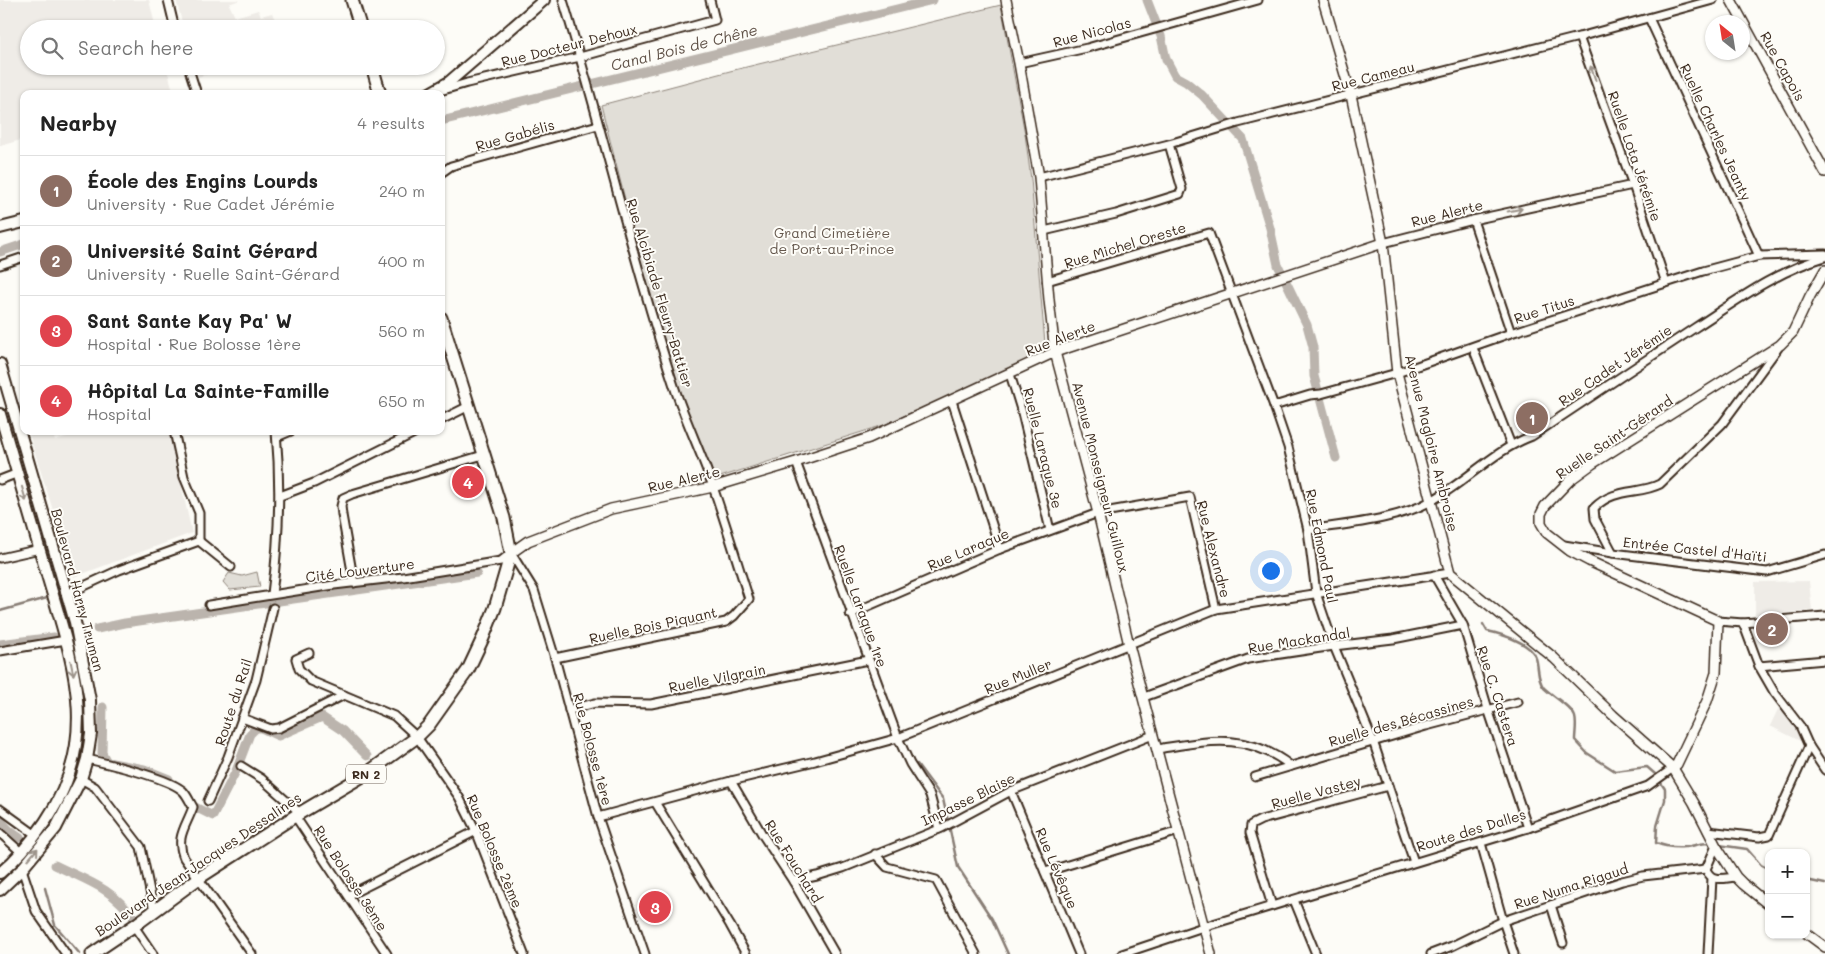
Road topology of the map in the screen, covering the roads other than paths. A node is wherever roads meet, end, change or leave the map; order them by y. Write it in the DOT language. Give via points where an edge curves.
graph roads {
  1 [pos="168,0"];
  2 [pos="352,0"];
  3 [pos="563,0"];
  4 [pos="710,0"];
  5 [pos="1258,0"];
  6 [pos="1323,0"];
  7 [pos="1713,0"];
  8 [pos="1731,0"];
  9 [pos="540,1"];
  10 [pos="1007,3"];
  11 [pos="1649,18"];
  12 [pos="173,20"];
  13 [pos="358,20"];
  14 [pos="1580,37"];
  15 [pos="580,57"];
  16 [pos="1019,64"];
  17 [pos="191,75"];
  18 [pos="375,75"];
  19 [pos="196,90"];
  20 [pos="379,90"];
  21 [pos="436,90"];
  22 [pos="443,90"];
  23 [pos="1351,95"];
  24 [pos="598,125"];
  25 [pos="1170,144"];
  26 [pos="445,170"];
  27 [pos="1825,172"];
  28 [pos="1039,177"];
  29 [pos="1633,185"];
  30 [pos="1473,220"];
  31 [pos="20,223"];
  32 [pos="0,228"];
  33 [pos="1044,231"];
  34 [pos="1209,233"];
  35 [pos="1383,243"];
  36 [pos="1825,255"];
  37 [pos="1759,256"];
  38 [pos="20,258"];
  39 [pos="0,265"];
  40 [pos="1825,270"];
  41 [pos="1047,281"];
  42 [pos="1666,283"];
  43 [pos="1233,293"];
  44 [pos="1512,333"];
  45 [pos="445,341"];
  46 [pos="1780,345"];
  47 [pos="1473,348"];
  48 [pos="1055,352"];
  49 [pos="0,364"];
  50 [pos="1397,373"];
  51 [pos="1010,374"];
  52 [pos="952,401"];
  53 [pos="469,406"];
  54 [pos="1274,406"];
  55 [pos="0,414"];
  56 [pos="445,418"];
  57 [pos="20,433"];
  58 [pos="21,435"];
  59 [pos="175,435"];
  60 [pos="276,435"];
  61 [pos="410,435"];
  62 [pos="1511,445"];
  63 [pos="483,455"];
  64 [pos="796,462"];
  65 [pos="18,472"];
  66 [pos="0,480"];
  67 [pos="713,487"];
  68 [pos="280,496"];
  69 [pos="1432,501"];
  70 [pos="1098,513"];
  71 [pos="1050,530"];
  72 [pos="1308,530"];
  73 [pos="199,541"];
  74 [pos="1561,544"];
  75 [pos="40,549"];
  76 [pos="1000,549"];
  77 [pos="511,553"];
  78 [pos="1613,553"];
  79 [pos="1825,555"];
  80 [pos="0,558"];
  81 [pos="231,567"];
  82 [pos="1450,573"];
  83 [pos="1434,575"];
  84 [pos="354,582"];
  85 [pos="1316,593"];
  86 [pos="67,594"];
  87 [pos="272,594"];
  88 [pos="209,605"];
  89 [pos="273,608"];
  90 [pos="1216,609"];
  91 [pos="850,614"];
  92 [pos="1825,616"];
  93 [pos="1718,621"];
  94 [pos="1742,623"];
  95 [pos="1462,625"];
  96 [pos="66,640"];
  97 [pos="1129,645"];
  98 [pos="1334,646"];
  99 [pos="0,651"];
  100 [pos="309,653"];
  101 [pos="555,658"];
  102 [pos="868,660"];
  103 [pos="1825,660"];
  104 [pos="1759,666"];
  105 [pos="344,695"];
  106 [pos="1144,697"];
  107 [pos="1518,702"];
  108 [pos="1488,709"];
  109 [pos="569,710"];
  110 [pos="242,718"];
  111 [pos="1153,735"];
  112 [pos="417,737"];
  113 [pos="898,738"];
  114 [pos="1373,741"];
  115 [pos="1809,746"];
  116 [pos="1157,749"];
  117 [pos="87,759"];
  118 [pos="241,766"];
  119 [pos="1290,766"];
  120 [pos="1673,768"];
  121 [pos="1825,770"];
  122 [pos="1255,777"];
  123 [pos="81,779"];
  124 [pos="730,781"];
  125 [pos="1388,786"];
  126 [pos="1011,791"];
  127 [pos="208,801"];
  128 [pos="655,802"];
  129 [pos="0,809"];
  130 [pos="298,814"];
  131 [pos="598,817"];
  132 [pos="1528,828"];
  133 [pos="939,829"];
  134 [pos="476,831"];
  135 [pos="1179,831"];
  136 [pos="1708,831"];
  137 [pos="0,833"];
  138 [pos="36,835"];
  139 [pos="1481,842"];
  140 [pos="1716,846"];
  141 [pos="22,853"];
  142 [pos="875,854"];
  143 [pos="5,862"];
  144 [pos="1414,862"];
  145 [pos="22,869"];
  146 [pos="1706,869"];
  147 [pos="1045,872"];
  148 [pos="0,873"];
  149 [pos="1736,877"];
  150 [pos="199,878"];
  151 [pos="1712,878"];
  152 [pos="793,881"];
  153 [pos="0,890"];
  154 [pos="349,895"];
  155 [pos="1294,900"];
  156 [pos="1765,902"];
  157 [pos="1272,906"];
  158 [pos="1551,906"];
  159 [pos="154,912"];
  160 [pos="1503,921"];
  161 [pos="134,926"];
  162 [pos="1203,927"];
  163 [pos="1810,936"];
  164 [pos="1563,942"];
  165 [pos="1825,947"];
  166 [pos="1144,950"];
  167 [pos="66,954"];
  168 [pos="92,954"];
  169 [pos="153,954"];
  170 [pos="252,954"];
  171 [pos="387,954"];
  172 [pos="524,954"];
  173 [pos="645,954"];
  174 [pos="746,954"];
  175 [pos="835,954"];
  176 [pos="976,954"];
  177 [pos="1079,954"];
  178 [pos="1122,954"];
  179 [pos="1211,954"];
  180 [pos="1316,954"];
  181 [pos="1431,954"];
  182 [pos="1514,954"];
  183 [pos="1708,954"];
  1 -- 12 [label="street"];
  2 -- 13 [label="main road"];
  3 -- 15 [label="street, Rue Alcibiade Fleury-Battier"];
  4 -- 15 [label="street, Rue Docteur Dehoux" via="715,20"];
  5 -- 16 [label="street, Rue Nicolas"];
  6 -- 23 [label="street, Avenue Magloire Ambroise"];
  7 -- 11 [label="street, Rue Cameau"];
  8 -- 27 [label="street, Rue Capois"];
  9 -- 21 [label="main road" via="449,82"];
  10 -- 16 [label="street, Avenue Monseigneur Guilloux"];
  11 -- 14 [label="street, Rue Cameau"];
  11 -- 37 [label="street, Ruelle Charles Jeanty"];
  14 -- 23 [label="street, Rue Cameau"];
  29 -- 14 [label="street, Ruelle Lota Jérémie, one-way"];
  15 -- 22 [label="street, Rue Docteur Dehoux"];
  15 -- 24 [label="street, Rue Alcibiade Fleury-Battier"];
  16 -- 28 [label="street, Avenue Monseigneur Guilloux"];
  17 -- 19 [label="street"];
  18 -- 20 [label="main road"];
  23 -- 25 [label="street, Rue Cameau" via="1238,123"];
  23 -- 35 [label="street, Avenue Magloire Ambroise"];
  24 -- 26 [label="street, Rue Gabélis"];
  24 -- 67 [label="street, Rue Alcibiade Fleury-Battier" via="676,393"];
  25 -- 28 [label="street, Rue Cameau"];
  25 -- 33 [label="street" via="1182,189 1180,194"];
  28 -- 33 [label="street, Avenue Monseigneur Guilloux"];
  30 -- 29 [label="street, Rue Alerte, one-way"];
  29 -- 42 [label="street, Ruelle Lota Jérémie"];
  30 -- 35 [label="street, Rue Alerte"];
  30 -- 44 [label="street"];
  31 -- 32 [label="main road"];
  33 -- 41 [label="street, Avenue Monseigneur Guilloux"];
  34 -- 41 [label="street, Rue Michel Oreste"];
  34 -- 43 [label="street, Rue Edmond Paul"];
  35 -- 43 [label="street, Rue Alerte"];
  35 -- 50 [label="street, Avenue Magloire Ambroise"];
  36 -- 37 [label="street, Rue Titus"];
  36 -- 62 [label="street, Rue Cadet Jérémie" via="1773,277 1532,436"];
  37 -- 42 [label="street, Rue Titus"];
  38 -- 39 [label="street"];
  40 -- 46 [label="street, Ruelle Saint-Gérard" via="1793,332"];
  41 -- 48 [label="street, Avenue Monseigneur Guilloux"];
  42 -- 44 [label="street, Rue Titus"];
  43 -- 48 [label="street, Rue Alerte"];
  43 -- 54 [label="street, Rue Edmond Paul"];
  44 -- 47 [label="street, Rue Titus"];
  45 -- 53 [label="main road, Boulevard Jean-Jacques Dessalines / RN 2"];
  46 -- 74 [label="street, Ruelle Saint-Gérard" via="1564,486 1541,514 1541,523 1547,533"];
  46 -- 78 [label="street" via="1722,424 1660,484 1624,492 1594,508 1595,520"];
  47 -- 50 [label="street, Rue Titus"];
  47 -- 62 [label="street"];
  48 -- 51 [label="street, Rue Alerte"];
  48 -- 70 [label="street, Avenue Monseigneur Guilloux"];
  49 -- 57 [label="main road, Boulevard Harry Truman"];
  50 -- 54 [label="street, Rue Titus"];
  50 -- 69 [label="street, Avenue Magloire Ambroise"];
  51 -- 52 [label="street, Rue Alerte"];
  51 -- 71 [label="street, Ruelle Laraque 3e"];
  52 -- 64 [label="street, Rue Alerte" via="869,438"];
  52 -- 76 [label="street"];
  53 -- 56 [label="street"];
  53 -- 63 [label="main road, Boulevard Jean-Jacques Dessalines / RN 2"];
  54 -- 72 [label="street, Rue Edmond Paul" via="1288,446"];
  55 -- 65 [label="main road, Boulevard Harry Truman"];
  58 -- 86 [label="main road, Boulevard Harry Truman"];
  59 -- 73 [label="street" via="184,477 199,513"];
  60 -- 68 [label="street"];
  61 -- 68 [label="street" via="314,483"];
  62 -- 69 [label="street, Rue Cadet Jérémie"];
  63 -- 77 [label="main road, Boulevard Jean-Jacques Dessalines / RN 2" via="504,518"];
  63 -- 84 [label="street" via="344,498 342,515"];
  64 -- 67 [label="street, Rue Alerte"];
  64 -- 91 [label="street, Ruelle Laraque 1re"];
  65 -- 66 [label="street"];
  65 -- 75 [label="main road, Boulevard Harry Truman, one-way"];
  67 -- 77 [label="street, Rue Alerte" via="612,510 528,541"];
  67 -- 101 [label="street, Ruelle Bois Piquant" via="749,599 734,616 726,622"];
  68 -- 87 [label="street"];
  69 -- 72 [label="street, Rue Cadet Jérémie" via="1412,510 1366,521"];
  69 -- 82 [label="street, Avenue Magloire Ambroise"];
  70 -- 71 [label="street, Rue Laraque"];
  70 -- 90 [label="street, Rue Alexandre" via="1190,497"];
  70 -- 97 [label="street, Avenue Monseigneur Guilloux"];
  71 -- 76 [label="street, Rue Laraque"];
  72 -- 85 [label="street, Rue Edmond Paul"];
  73 -- 81 [label="street"];
  73 -- 86 [label="street" via="119,570"];
  74 -- 78 [label="street, Entrée Castel d'Haïti"];
  74 -- 93 [label="street, Ruelle Saint-Gérard"];
  75 -- 80 [label="street"];
  75 -- 96 [label="main road, Boulevard Harry Truman"];
  76 -- 91 [label="street, Rue Laraque"];
  77 -- 84 [label="street, Cité Louverture" via="501,561"];
  77 -- 101 [label="street, Rue Bolosse 1ère" via="534,590"];
  77 -- 112 [label="main road, Boulevard Jean-Jacques Dessalines / RN 2" via="484,638 468,670 430,725"];
  78 -- 79 [label="street, Entrée Castel d'Haïti" via="1767,572"];
  82 -- 83 [label="street, Rue Muller"];
  82 -- 120 [label="street" via="1554,658"];
  83 -- 85 [label="street, Rue Muller"];
  83 -- 95 [label="street, Rue C. Castera"];
  84 -- 87 [label="street, Cité Louverture"];
  85 -- 90 [label="street, Rue Muller"];
  85 -- 98 [label="street, Rue Edmond Paul"];
  86 -- 117 [label="main road, Boulevard Harry Truman" via="90,700 91,734"];
  87 -- 88 [label="street, Cité Louverture"];
  89 -- 110 [label="street, Route du Rail" via="256,680"];
  90 -- 97 [label="street, Rue Muller"];
  91 -- 102 [label="street, Ruelle Laraque 1re"];
  92 -- 94 [label="street, Ruelle Saint-Gérard"];
  93 -- 94 [label="street, Ruelle Saint-Gérard"];
  93 -- 120 [label="street, Route des Dalles" via="1716,673 1707,701"];
  94 -- 104 [label="street"];
  95 -- 98 [label="street, Rue Mackandal" via="1393,639"];
  95 -- 108 [label="street, Rue C. Castera"];
  96 -- 99 [label="street"];
  96 -- 138 [label="main road, Boulevard Harry Truman, one-way" via="76,689 77,747 64,789"];
  97 -- 106 [label="street, Avenue Monseigneur Guilloux"];
  97 -- 113 [label="street, Rue Muller"];
  98 -- 106 [label="street, Rue Mackandal" via="1248,659"];
  98 -- 114 [label="street, Rue Edmond Paul"];
  100 -- 105 [label="street, Rue Bolosse 2ème" via="296,659 299,669 311,682"];
  101 -- 109 [label="street, Rue Bolosse 1ère"];
  102 -- 109 [label="street, Ruelle Vilgrain" via="651,704 595,703"];
  102 -- 113 [label="street, Ruelle Laraque 1re"];
  103 -- 104 [label="street"];
  104 -- 115 [label="street" via="1800,726"];
  105 -- 110 [label="street" via="279,728 271,729"];
  105 -- 112 [label="street, Rue Bolosse 2ème" via="394,716"];
  106 -- 111 [label="street, Avenue Monseigneur Guilloux"];
  107 -- 108 [label="street, Ruelle des Bécassines"];
  108 -- 114 [label="street, Ruelle des Bécassines"];
  108 -- 132 [label="street, Rue C. Castera"];
  109 -- 131 [label="street, Rue Bolosse 1ère"];
  110 -- 127 [label="street, Route du Rail"];
  111 -- 116 [label="street, Avenue Monseigneur Guilloux"];
  111 -- 126 [label="street, Impasse Blaise"];
  112 -- 130 [label="main road, Boulevard Jean-Jacques Dessalines / RN 2" via="366,774"];
  112 -- 134 [label="street, Rue Bolosse 2ème" via="459,797"];
  113 -- 124 [label="street, Rue Muller"];
  113 -- 133 [label="street, Ruelle Laraque 1re" via="930,795"];
  114 -- 119 [label="street, Ruelle des Bécassines"];
  114 -- 125 [label="street, Rue Edmond Paul"];
  115 -- 121 [label="street"];
  115 -- 136 [label="street" via="1769,835 1759,837"];
  116 -- 119 [label="street" via="1212,740 1243,742 1262,748"];
  116 -- 135 [label="street, Avenue Monseigneur Guilloux"];
  117 -- 123 [label="main road, Boulevard Harry Truman"];
  117 -- 150 [label="street" via="138,772 185,792 193,807 180,849"];
  118 -- 130 [label="street, Rue Bolosse 3ème" via="262,779"];
  119 -- 122 [label="street, Ruelle des Bécassines"];
  120 -- 132 [label="street, Route des Dalles" via="1648,786"];
  120 -- 136 [label="street"];
  145 -- 123 [label="main road, Boulevard Harry Truman, one-way" via="56,828"];
  123 -- 159 [label="street" via="95,787 142,847"];
  124 -- 128 [label="street, Rue Muller"];
  124 -- 152 [label="street, Rue Fouchard"];
  125 -- 144 [label="street, Rue Edmond Paul"];
  125 -- 157 [label="street, Ruelle Vastey" via="1251,825 1250,833"];
  126 -- 133 [label="street, Impasse Blaise"];
  126 -- 147 [label="street, Rue Lévêque"];
  128 -- 131 [label="street, Rue Muller"];
  128 -- 174 [label="street"];
  129 -- 138 [label="street"];
  130 -- 150 [label="main road, Boulevard Jean-Jacques Dessalines / RN 2"];
  130 -- 154 [label="street, Rue Bolosse 3ème"];
  131 -- 173 [label="street, Rue Bolosse 1ère"];
  132 -- 139 [label="street, Route des Dalles"];
  133 -- 142 [label="street, Impasse Blaise"];
  134 -- 154 [label="street"];
  134 -- 172 [label="street, Rue Bolosse 2ème"];
  135 -- 147 [label="street"];
  135 -- 162 [label="street, Avenue Monseigneur Guilloux"];
  136 -- 140 [label="street"];
  137 -- 141 [label="street"];
  138 -- 141 [label="main road, Boulevard Harry Truman"];
  139 -- 144 [label="street, Route des Dalles"];
  139 -- 160 [label="street"];
  140 -- 146 [label="street"];
  140 -- 149 [label="street"];
  141 -- 143 [label="main road, Boulevard Harry Truman"];
  142 -- 152 [label="street, Impasse Blaise" via="817,876"];
  142 -- 176 [label="street" via="887,867 936,880"];
  143 -- 148 [label="main road, Boulevard Harry Truman"];
  144 -- 155 [label="street, Route des Dalles"];
  145 -- 153 [label="main road, Boulevard Harry Truman"];
  145 -- 167 [label="street" via="36,911"];
  146 -- 151 [label="street"];
  146 -- 158 [label="street, Rue Numa Rigaud" via="1636,877"];
  147 -- 177 [label="street, Rue Lévêque"];
  149 -- 151 [label="street"];
  149 -- 156 [label="street"];
  150 -- 159 [label="main road, Boulevard Jean-Jacques Dessalines / RN 2"];
  150 -- 170 [label="street"];
  151 -- 183 [label="street"];
  152 -- 175 [label="street, Rue Fouchard"];
  154 -- 171 [label="street, Rue Bolosse 3ème"];
  155 -- 157 [label="street, Route des Dalles"];
  155 -- 180 [label="street"];
  157 -- 162 [label="street, Route des Dalles"];
  158 -- 160 [label="street, Rue Numa Rigaud"];
  158 -- 164 [label="street"];
  159 -- 161 [label="main road, Boulevard Jean-Jacques Dessalines / RN 2"];
  160 -- 181 [label="street, Rue Numa Rigaud"];
  160 -- 182 [label="street"];
  161 -- 168 [label="main road, Boulevard Jean-Jacques Dessalines / RN 2"];
  161 -- 169 [label="street"];
  162 -- 166 [label="street, Route des Dalles"];
  162 -- 179 [label="street, Avenue Monseigneur Guilloux"];
  163 -- 165 [label="street"];
  166 -- 178 [label="street, Route des Dalles"];
}
